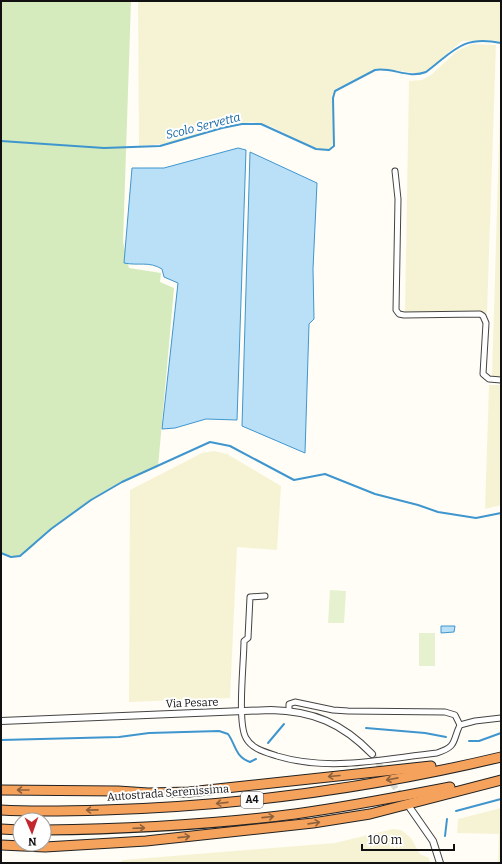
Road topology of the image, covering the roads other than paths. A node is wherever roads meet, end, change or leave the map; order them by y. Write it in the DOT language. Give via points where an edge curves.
graph roads {
  1 [pos="395,171"];
  2 [pos="501,380"];
  3 [pos="265,596"];
  4 [pos="288,710"];
  5 [pos="242,711"];
  6 [pos="501,718"];
  7 [pos="1,721"];
  8 [pos="460,725"];
  9 [pos="372,754"];
  10 [pos="500,757"];
  11 [pos="501,774"];
  12 [pos="501,780"];
  13 [pos="1,790"];
  14 [pos="410,808"];
  15 [pos="1,810"];
  16 [pos="1,829"];
  17 [pos="12,830"];
  18 [pos="52,830"];
  19 [pos="1,845"];
  20 [pos="440,863"];
  1 -- 2 [label="street" via="398,199 396,310 404,315 483,316 486,323 483,374 489,379"];
  3 -- 5 [label="street" via="250,597 248,638 244,641"];
  4 -- 5 [label="street, Via Pesare"];
  4 -- 8 [label="street" via="289,704 295,702 333,710 445,712 455,716"];
  4 -- 9 [label="street, Via Pesare" via="314,715 330,722"];
  5 -- 7 [label="street, Via Pesare"];
  5 -- 8 [label="street" via="245,737 252,745 266,753 302,763 322,764 437,753 447,750 455,742"];
  6 -- 8 [label="street"];
  10 -- 13 [label="highway, one-way" via="482,756 423,767 189,792"];
  10 -- 15 [label="highway, Autostrada Serenissima / A4, one-way" via="371,784 294,795 145,809"];
  18 -- 11 [label="highway, A4, one-way" via="208,824 294,814 450,787"];
  19 -- 12 [label="highway, one-way" via="45,848 146,841 313,823 370,814"];
  14 -- 20 [label="street" via="433,841"];
  16 -- 17 [label="highway"];
}
